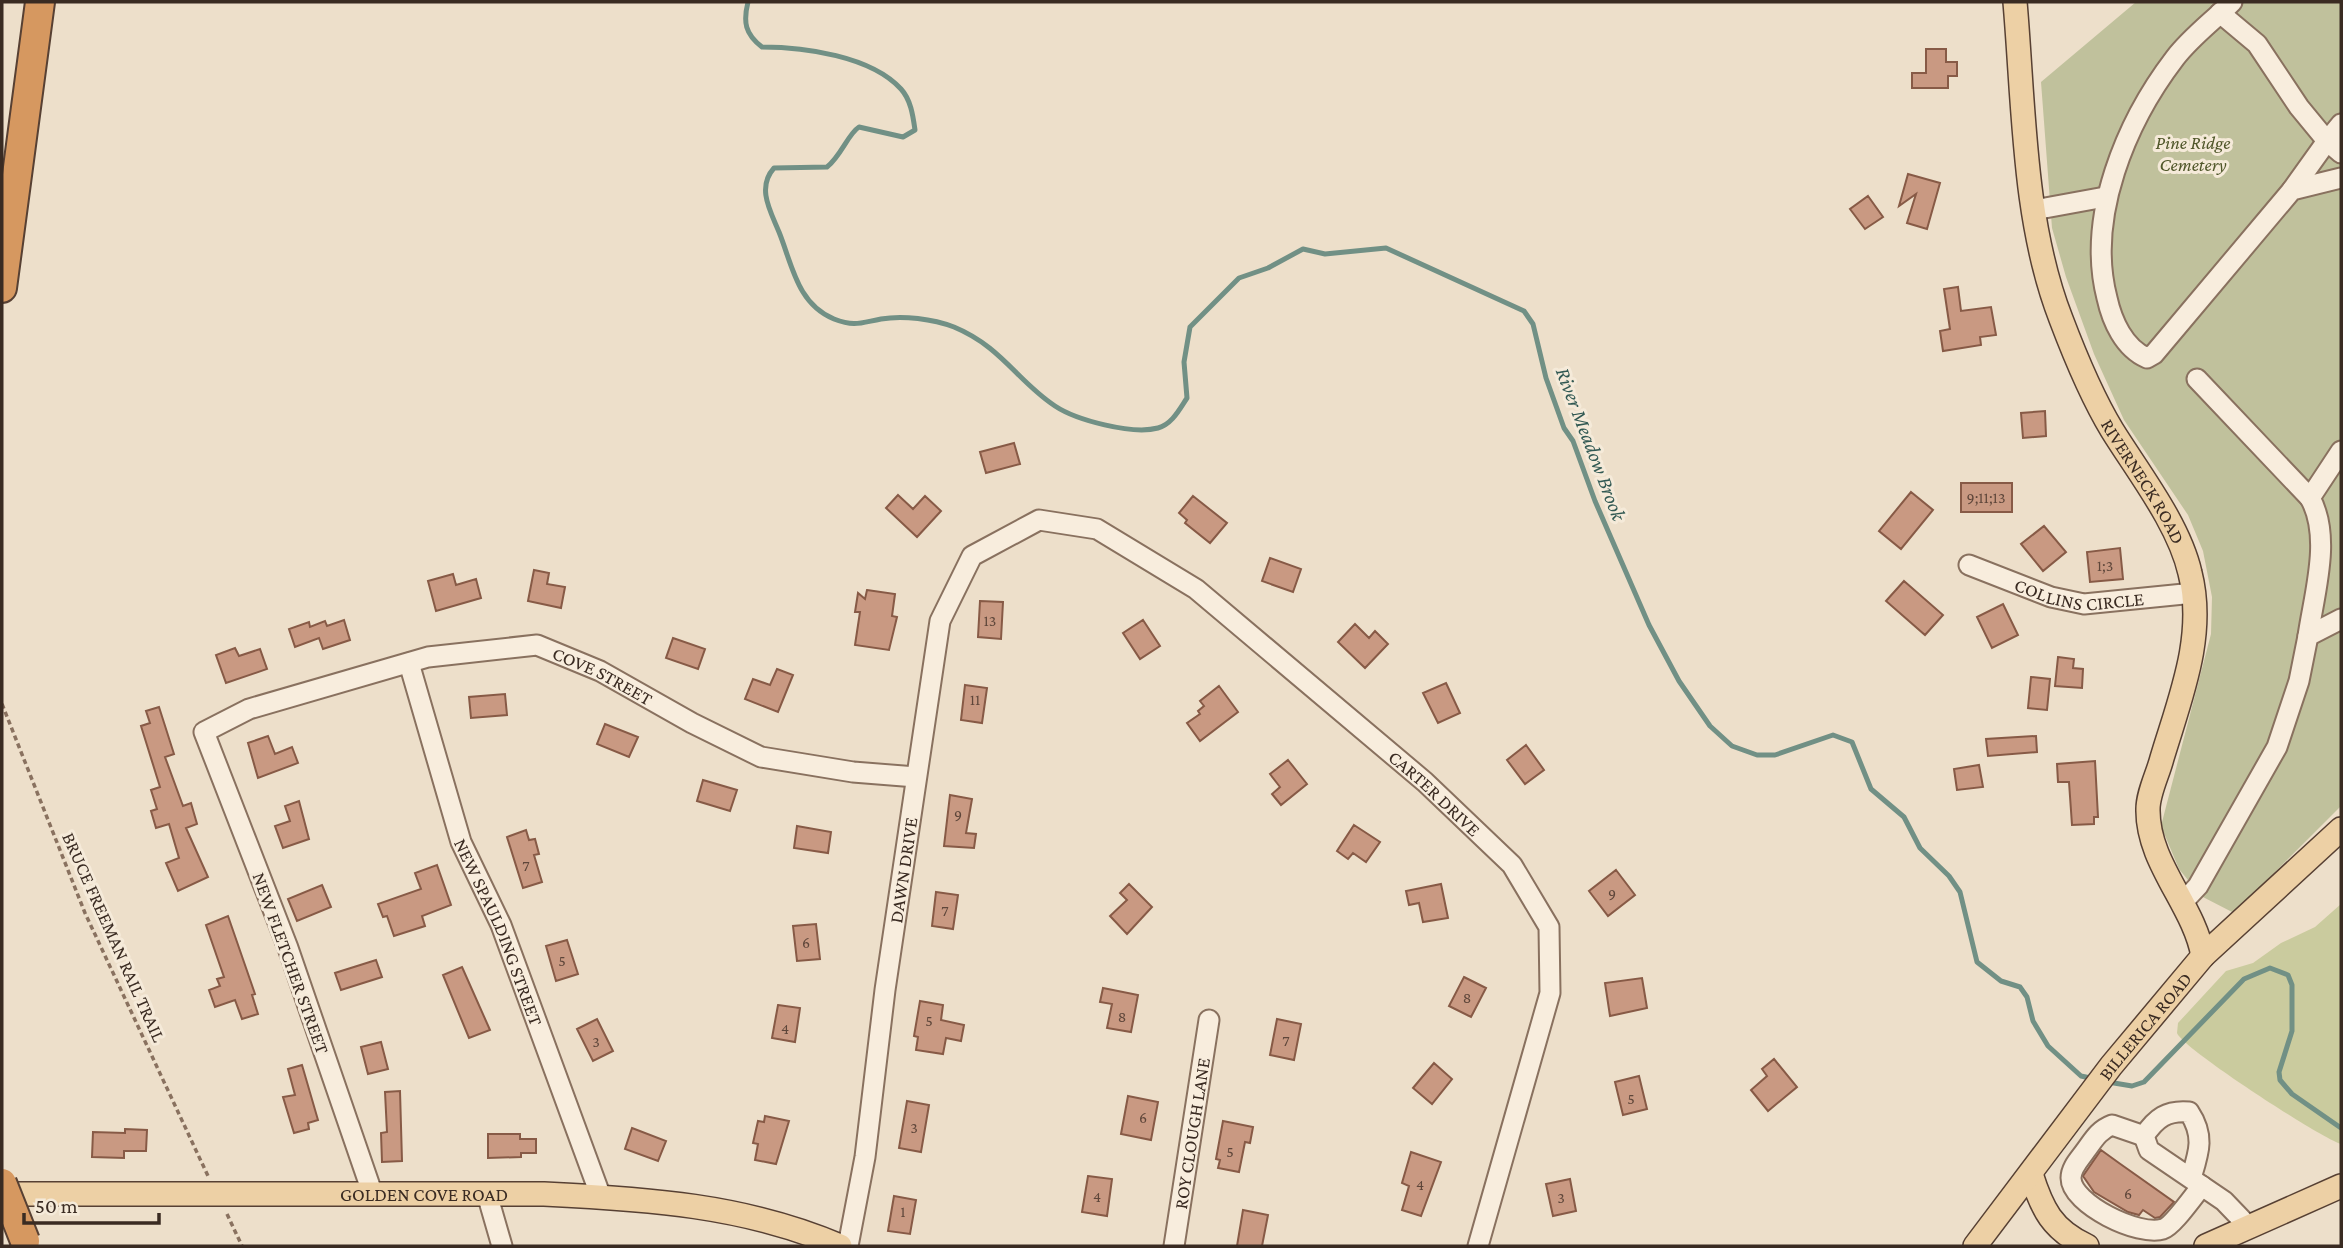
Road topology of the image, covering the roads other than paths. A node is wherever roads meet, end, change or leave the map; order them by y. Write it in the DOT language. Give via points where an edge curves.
graph roads {
  1 [pos="40,2"];
  2 [pos="2014,2"];
  3 [pos="2226,8"];
  4 [pos="2341,124"];
  5 [pos="2334,147"];
  6 [pos="2341,178"];
  7 [pos="2292,190"];
  8 [pos="2105,197"];
  9 [pos="2034,210"];
  10 [pos="2,288"];
  11 [pos="2197,379"];
  12 [pos="2341,451"];
  13 [pos="2310,498"];
  14 [pos="1021,529"];
  15 [pos="1969,565"];
  16 [pos="2194,593"];
  17 [pos="2341,619"];
  18 [pos="2308,636"];
  19 [pos="408,663"];
  20 [pos="204,732"];
  21 [pos="916,777"];
  22 [pos="2341,829"];
  23 [pos="2183,902"];
  24 [pos="2203,956"];
  25 [pos="1209,1020"];
  26 [pos="2144,1136"];
  27 [pos="2031,1174"];
  28 [pos="2,1182"];
  29 [pos="2197,1182"];
  30 [pos="2341,1186"];
  31 [pos="2,1194"];
  32 [pos="487,1194"];
  33 [pos="373,1195"];
  34 [pos="601,1197"];
  35 [pos="2249,1227"];
  36 [pos="27,1244"];
  37 [pos="502,1246"];
  38 [pos="840,1246"];
  39 [pos="848,1246"];
  40 [pos="1174,1246"];
  41 [pos="1478,1246"];
  42 [pos="1975,1246"];
  43 [pos="2087,1246"];
  44 [pos="2206,1246"];
  1 -- 10 [label="highway"];
  2 -- 9 [label="main road, RIVERNECK ROAD"];
  3 -- 5 [label="street"];
  3 -- 8 [label="street" via="2174,59 2135,125"];
  4 -- 5 [label="street"];
  5 -- 7 [label="street"];
  6 -- 7 [label="street"];
  7 -- 8 [label="street" via="2166,343 2147,358 2125,341 2109,308 2103,284"];
  8 -- 9 [label="street"];
  9 -- 16 [label="main road, RIVERNECK ROAD" via="2036,234 2060,318 2109,426 2167,520 2190,570"];
  11 -- 13 [label="street"];
  12 -- 13 [label="street"];
  13 -- 18 [label="street" via="2317,509 2320,535"];
  14 -- 21 [label="street, DAWN DRIVE" via="972,556 940,621"];
  14 -- 41 [label="street, CARTER DRIVE" via="1039,520 1097,529 1196,589 1425,782 1512,864 1549,927 1550,993"];
  15 -- 16 [label="street, COLLINS CIRCLE" via="2051,597 2084,604"];
  16 -- 23 [label="main road, RIVERNECK ROAD" via="2197,611 2188,672 2148,807 2152,835"];
  17 -- 18 [label="street"];
  18 -- 23 [label="street" via="2277,747 2198,886"];
  19 -- 20 [label="street, COVE STREET" via="249,709"];
  19 -- 21 [label="street, COVE STREET" via="537,645 600,671 761,757"];
  19 -- 34 [label="street, NEW SPAULDING STREET" via="461,842 501,925"];
  20 -- 33 [label="street, NEW FLETCHER STREET" via="288,948"];
  21 -- 39 [label="street, DAWN DRIVE" via="865,1157"];
  22 -- 24 [label="main road, BILLERICA ROAD"];
  23 -- 24 [label="main road, RIVERNECK ROAD" via="2199,933"];
  24 -- 27 [label="main road, BILLERICA ROAD" via="2111,1066"];
  25 -- 40 [label="street, ROY CLOUGH LANE"];
  26 -- 29 [label="street" via="2150,1150"];
  26 -- 29 [label="street" via="2154,1121 2173,1110 2189,1112 2199,1127"];
  26 -- 29 [label="street" via="2112,1125 2101,1130 2073,1169 2071,1181 2077,1194 2128,1228 2154,1231 2166,1229"];
  27 -- 42 [label="main road, BILLERICA ROAD"];
  27 -- 43 [label="main road" via="2049,1219"];
  28 -- 36 [label="highway, bridge"];
  29 -- 35 [label="street"];
  30 -- 35 [label="main road"];
  31 -- 33 [label="main road, GOLDEN COVE ROAD"];
  32 -- 33 [label="main road, GOLDEN COVE ROAD"];
  32 -- 34 [label="main road, GOLDEN COVE ROAD"];
  32 -- 37 [label="street"];
  34 -- 38 [label="main road, GOLDEN COVE ROAD" via="738,1213"];
  35 -- 44 [label="main road"];
}
